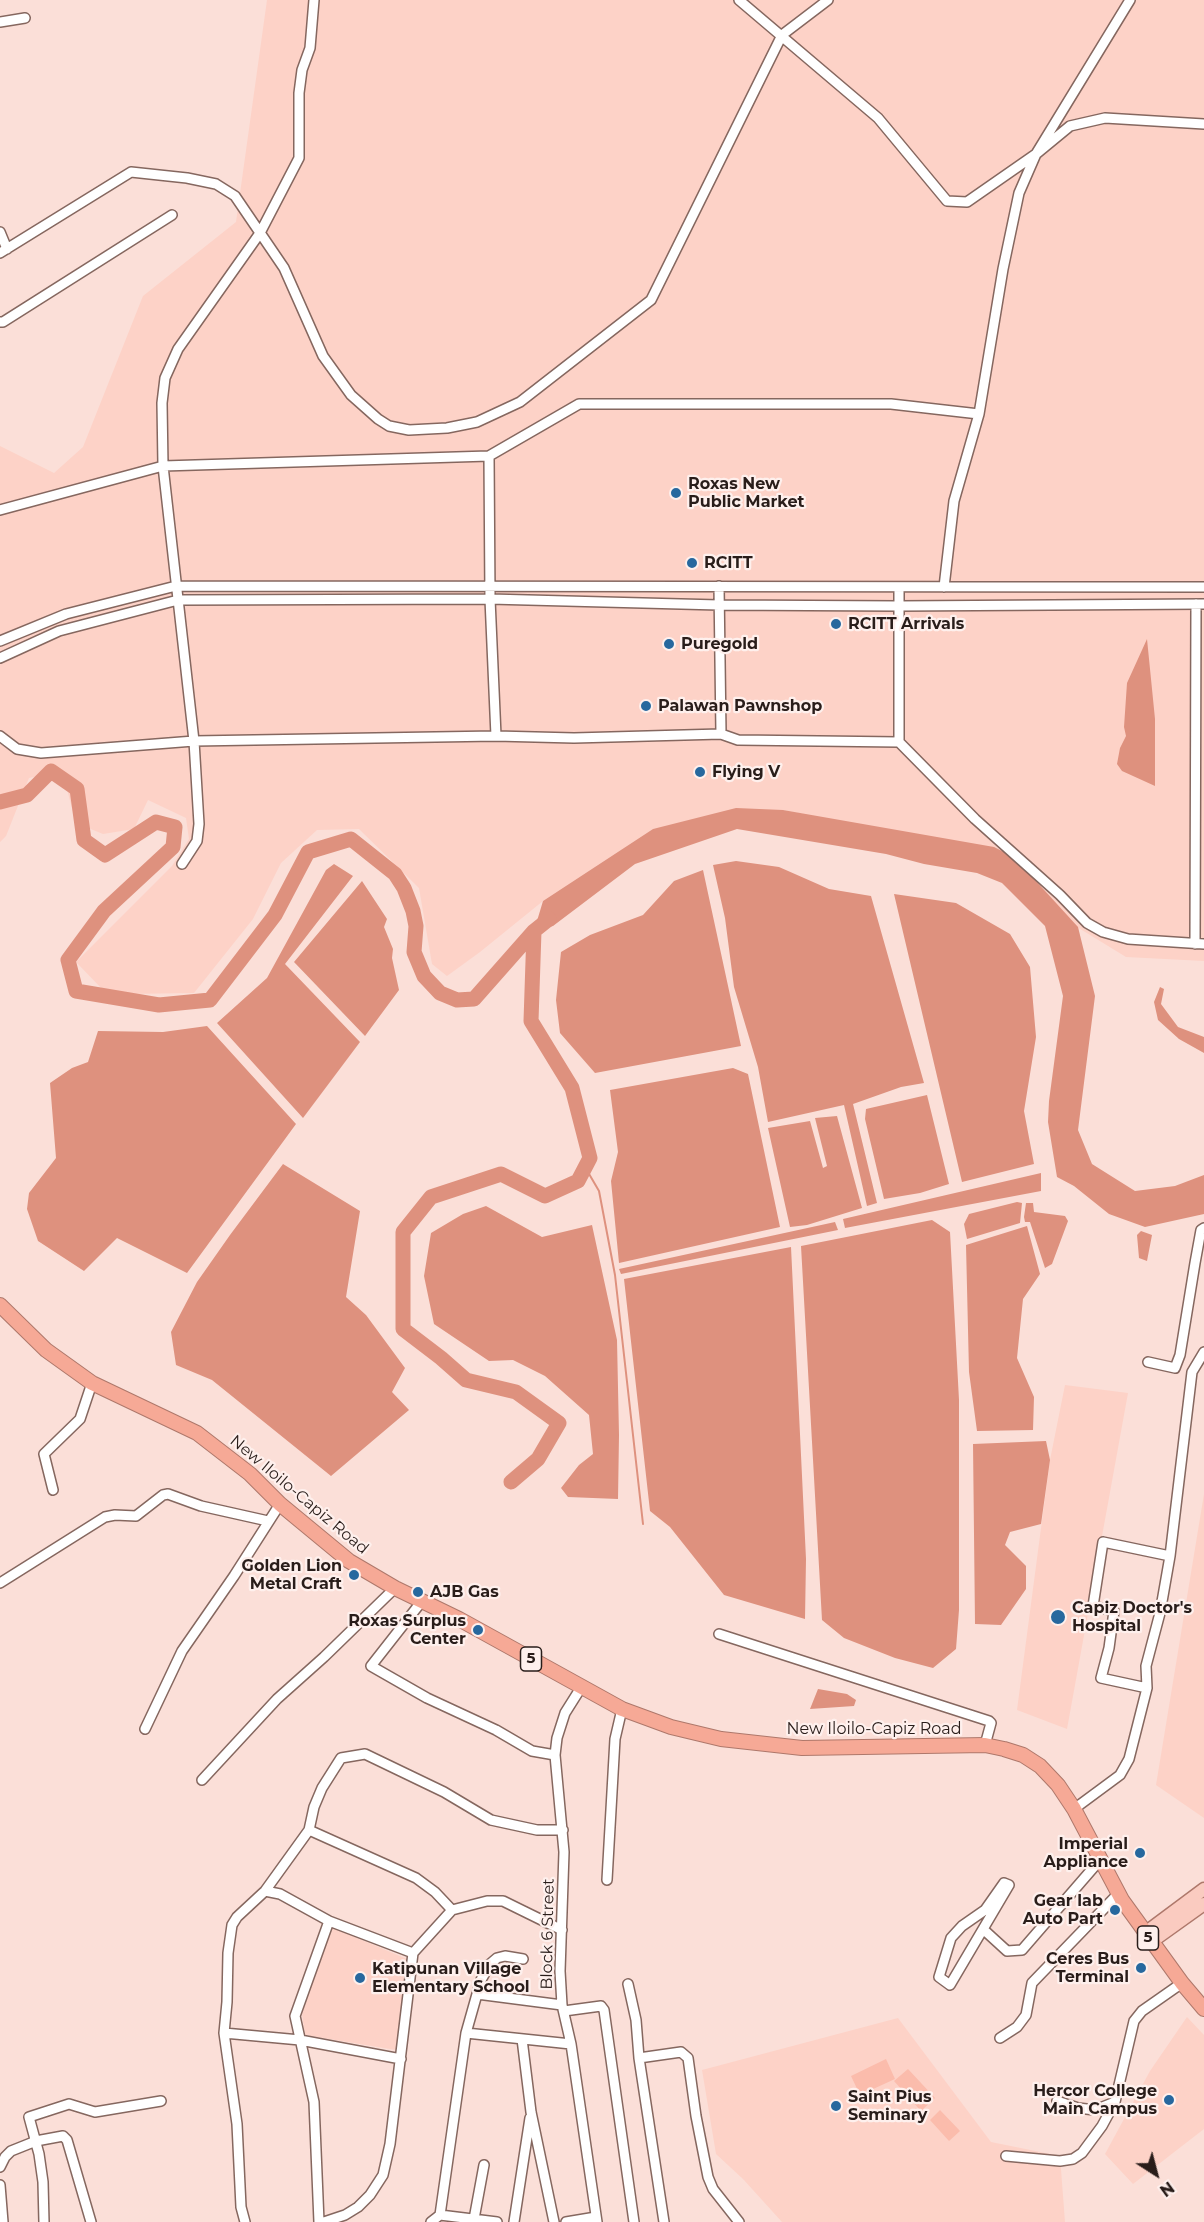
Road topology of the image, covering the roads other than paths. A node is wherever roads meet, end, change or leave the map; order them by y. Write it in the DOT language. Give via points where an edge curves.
graph roads {
  1 [pos="314,0"];
  2 [pos="738,0"];
  3 [pos="828,0"];
  4 [pos="1130,0"];
  5 [pos="25,18"];
  6 [pos="0,22"];
  7 [pos="782,35"];
  8 [pos="1204,124"];
  9 [pos="1036,154"];
  10 [pos="172,215"];
  11 [pos="0,232"];
  12 [pos="260,233"];
  13 [pos="4,251"];
  14 [pos="0,322"];
  15 [pos="979,414"];
  16 [pos="489,456"];
  17 [pos="163,466"];
  18 [pos="0,510"];
  19 [pos="176,586"];
  20 [pos="490,586"];
  21 [pos="719,586"];
  22 [pos="899,587"];
  23 [pos="944,587"];
  24 [pos="1204,587"];
  25 [pos="490,599"];
  26 [pos="178,600"];
  27 [pos="1200,604"];
  28 [pos="719,605"];
  29 [pos="899,606"];
  30 [pos="0,641"];
  31 [pos="0,658"];
  32 [pos="721,734"];
  33 [pos="0,736"];
  34 [pos="496,736"];
  35 [pos="194,741"];
  36 [pos="899,742"];
  37 [pos="182,864"];
  38 [pos="1200,944"];
  39 [pos="1204,1228"];
  40 [pos="0,1305"];
  41 [pos="1204,1352"];
  42 [pos="1148,1362"];
  43 [pos="1175,1368"];
  44 [pos="1192,1372"];
  45 [pos="92,1383"];
  46 [pos="53,1490"];
  47 [pos="280,1504"];
  48 [pos="268,1521"];
  49 [pos="1170,1556"];
  50 [pos="0,1583"];
  51 [pos="395,1588"];
  52 [pos="422,1601"];
  53 [pos="719,1634"];
  54 [pos="582,1686"];
  55 [pos="1146,1688"];
  56 [pos="622,1708"];
  57 [pos="145,1729"];
  58 [pos="984,1745"];
  59 [pos="555,1755"];
  60 [pos="202,1780"];
  61 [pos="1074,1809"];
  62 [pos="309,1830"];
  63 [pos="563,1830"];
  64 [pos="1100,1860"];
  65 [pos="607,1881"];
  66 [pos="1204,1889"];
  67 [pos="266,1891"];
  68 [pos="1118,1893"];
  69 [pos="1196,1905"];
  70 [pos="452,1910"];
  71 [pos="329,1921"];
  72 [pos="562,1930"];
  73 [pos="984,1930"];
  74 [pos="1148,1937"];
  75 [pos="413,1953"];
  76 [pos="523,1959"];
  77 [pos="1182,1983"];
  78 [pos="628,1984"];
  79 [pos="477,1994"];
  80 [pos="563,2008"];
  81 [pos="1204,2009"];
  82 [pos="224,2033"];
  83 [pos="466,2033"];
  84 [pos="1000,2038"];
  85 [pos="522,2039"];
  86 [pos="300,2040"];
  87 [pos="571,2044"];
  88 [pos="639,2058"];
  89 [pos="401,2059"];
  90 [pos="161,2101"];
  91 [pos="1057,2101"];
  92 [pos="1115,2102"];
  93 [pos="531,2112"];
  94 [pos="36,2140"];
  95 [pos="1006,2156"];
  96 [pos="484,2165"];
  97 [pos="0,2167"];
  98 [pos="0,2185"];
  99 [pos="444,2218"];
  100 [pos="474,2218"];
  101 [pos="597,2220"];
  102 [pos="3,2222"];
  103 [pos="44,2222"];
  104 [pos="91,2222"];
  105 [pos="245,2222"];
  106 [pos="319,2222"];
  107 [pos="324,2222"];
  108 [pos="431,2222"];
  109 [pos="486,2222"];
  110 [pos="497,2222"];
  111 [pos="514,2222"];
  112 [pos="554,2222"];
  113 [pos="566,2222"];
  114 [pos="634,2222"];
  115 [pos="664,2222"];
  116 [pos="739,2222"];
  1 -- 12 [label="street" via="299,93 299,158"];
  2 -- 7 [label="street"];
  3 -- 7 [label="street"];
  4 -- 9 [label="street"];
  5 -- 6 [label="street"];
  7 -- 9 [label="street" via="878,118 947,201 968,202"];
  7 -- 12 [label="street" via="651,300 520,402 477,422 409,430 378,419 351,395 323,356 284,268"];
  8 -- 9 [label="street" via="1105,118 1070,126"];
  9 -- 15 [label="street" via="1019,193"];
  10 -- 14 [label="street"];
  11 -- 13 [label="street"];
  12 -- 13 [label="street" via="235,196 216,184 131,172"];
  12 -- 17 [label="street" via="178,348 165,378"];
  15 -- 16 [label="street" via="891,404 579,404"];
  15 -- 23 [label="street" via="954,501"];
  16 -- 17 [label="street"];
  16 -- 20 [label="street"];
  17 -- 18 [label="street"];
  17 -- 19 [label="street"];
  19 -- 20 [label="street"];
  19 -- 26 [label="street"];
  19 -- 30 [label="street" via="66,615"];
  20 -- 21 [label="street"];
  20 -- 25 [label="street"];
  21 -- 22 [label="street"];
  21 -- 28 [label="street"];
  22 -- 23 [label="street"];
  22 -- 29 [label="street"];
  23 -- 24 [label="street"];
  25 -- 26 [label="street"];
  25 -- 28 [label="street"];
  25 -- 34 [label="street"];
  26 -- 31 [label="street" via="59,631"];
  26 -- 35 [label="street"];
  27 -- 29 [label="street"];
  27 -- 38 [label="street"];
  28 -- 29 [label="street"];
  28 -- 32 [label="street"];
  29 -- 36 [label="street"];
  32 -- 34 [label="street"];
  32 -- 36 [label="street" via="738,741"];
  33 -- 35 [label="street" via="17,749 42,753"];
  34 -- 35 [label="street"];
  35 -- 37 [label="street" via="199,824 197,841"];
  36 -- 38 [label="street" via="1087,923 1128,939"];
  39 -- 43 [label="street"];
  40 -- 45 [label="highway, New Iloilo-Capiz Road / 5" via="46,1350"];
  41 -- 44 [label="street"];
  42 -- 43 [label="street"];
  43 -- 44 [label="street"];
  44 -- 49 [label="street"];
  45 -- 46 [label="street" via="80,1419 44,1454"];
  45 -- 47 [label="highway, New Iloilo-Capiz Road / 5" via="197,1433 250,1474"];
  47 -- 48 [label="street"];
  47 -- 51 [label="highway, New Iloilo-Capiz Road / 5" via="349,1561"];
  48 -- 50 [label="street" via="163,1495 136,1516 105,1517"];
  48 -- 57 [label="street" via="182,1651"];
  49 -- 55 [label="street" via="1146,1666"];
  49 -- 55 [label="street" via="1103,1542 1093,1606 1114,1611 1101,1678"];
  51 -- 52 [label="highway, New Iloilo-Capiz Road / 5"];
  51 -- 60 [label="street" via="277,1699"];
  52 -- 54 [label="highway, New Iloilo-Capiz Road / 5"];
  52 -- 59 [label="street" via="371,1666 532,1751"];
  53 -- 58 [label="street" via="989,1721"];
  54 -- 56 [label="highway, New Iloilo-Capiz Road / 5"];
  54 -- 59 [label="street, Block 6 Street" via="565,1713"];
  55 -- 61 [label="street" via="1129,1759 1120,1775"];
  56 -- 58 [label="highway, New Iloilo-Capiz Road / 5" via="671,1727 802,1748"];
  56 -- 65 [label="street" via="615,1739"];
  58 -- 61 [label="highway, New Iloilo-Capiz Road / 5" via="1023,1755 1040,1766"];
  59 -- 63 [label="street, Block 6 Street"];
  61 -- 64 [label="highway, New Iloilo-Capiz Road / 5"];
  62 -- 63 [label="street" via="322,1788 341,1758 365,1754 491,1820 537,1830"];
  62 -- 67 [label="street"];
  62 -- 70 [label="street" via="416,1878"];
  63 -- 72 [label="street, Block 6 Street"];
  64 -- 68 [label="highway, 5"];
  64 -- 73 [label="street" via="1022,1950 1007,1951"];
  66 -- 69 [label="main road"];
  67 -- 71 [label="street" via="280,1894"];
  67 -- 82 [label="street" via="232,1925"];
  68 -- 74 [label="highway, 5"];
  68 -- 84 [label="street" via="1032,1983 1026,2015 1017,2027"];
  69 -- 74 [label="main road"];
  70 -- 72 [label="street" via="503,1901"];
  70 -- 75 [label="street"];
  71 -- 75 [label="street"];
  71 -- 86 [label="street" via="295,2016"];
  72 -- 80 [label="street, Block 6 Street"];
  73 -- 73 [label="street" via="950,1985 939,1977 951,1938 985,1910 1004,1883 1009,1885"];
  74 -- 77 [label="highway, 5"];
  75 -- 89 [label="street"];
  76 -- 79 [label="street" via="505,1956 490,1964"];
  77 -- 81 [label="highway, 5"];
  77 -- 92 [label="street" via="1134,2021"];
  78 -- 88 [label="street"];
  79 -- 80 [label="street"];
  79 -- 83 [label="street"];
  80 -- 87 [label="street, Block 6 Street"];
  80 -- 114 [label="street" via="601,2006 604,2010"];
  82 -- 86 [label="street"];
  82 -- 105 [label="street"];
  83 -- 85 [label="street"];
  83 -- 99 [label="street"];
  85 -- 87 [label="street"];
  85 -- 93 [label="street"];
  86 -- 89 [label="street"];
  86 -- 106 [label="street" via="314,2102"];
  87 -- 101 [label="street, Block 6 Street"];
  88 -- 115 [label="street"];
  88 -- 116 [label="street" via="681,2052 688,2058 708,2177"];
  89 -- 107 [label="street" via="383,2175 357,2207"];
  90 -- 94 [label="street" via="95,2112 64,2105 29,2117"];
  91 -- 92 [label="street" via="1095,2110"];
  92 -- 95 [label="street" via="1102,2126 1073,2159"];
  93 -- 111 [label="street"];
  93 -- 112 [label="street"];
  94 -- 97 [label="street" via="11,2151"];
  94 -- 103 [label="street"];
  94 -- 104 [label="street" via="63,2136 67,2140"];
  96 -- 100 [label="street"];
  98 -- 102 [label="street"];
  99 -- 100 [label="street"];
  99 -- 108 [label="street"];
  100 -- 109 [label="street"];
  101 -- 113 [label="street"];
  109 -- 110 [label="street"];
}
